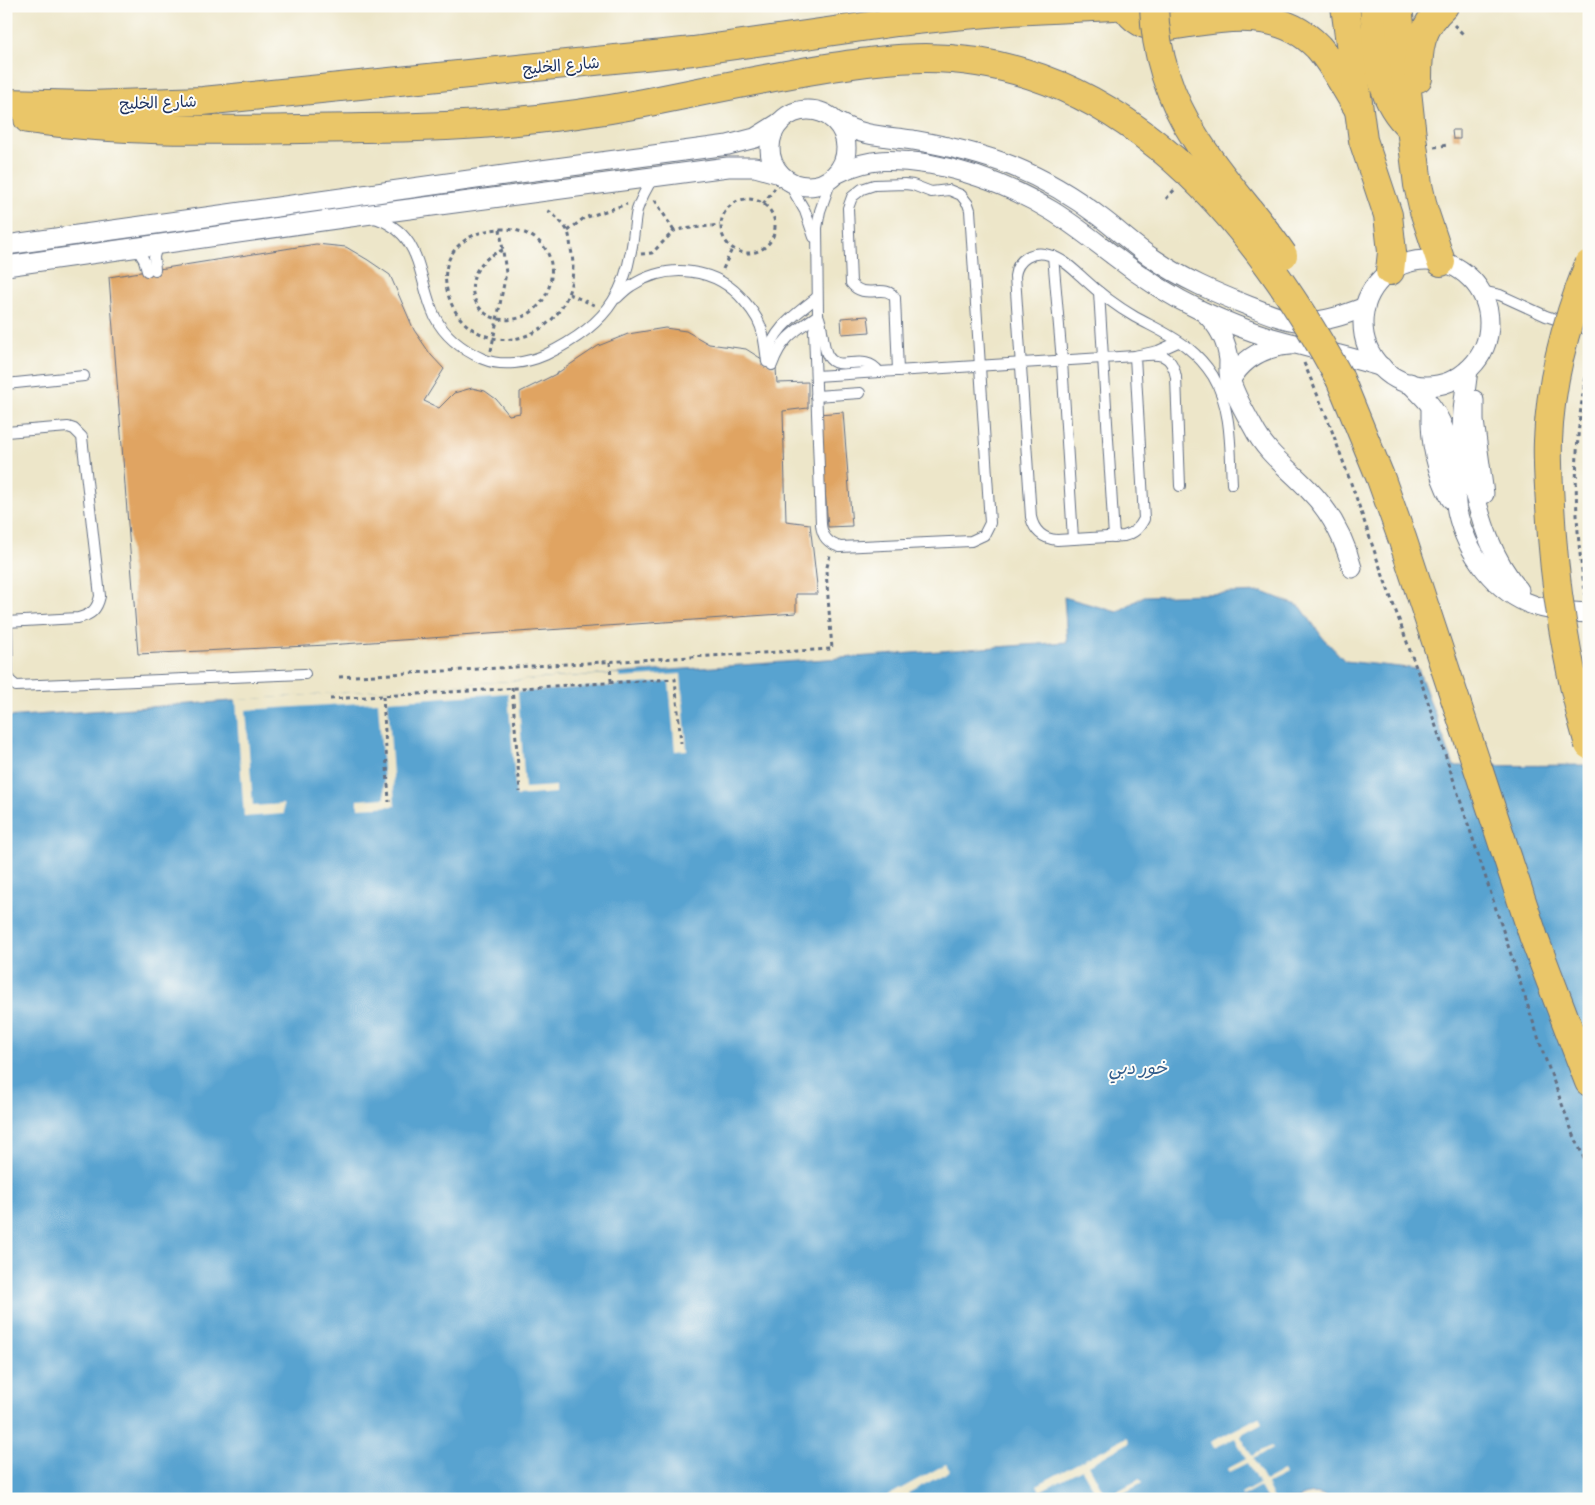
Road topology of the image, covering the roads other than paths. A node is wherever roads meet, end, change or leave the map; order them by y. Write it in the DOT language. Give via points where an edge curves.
graph roads {
  1 [pos="1114,6"];
  2 [pos="1125,6"];
  3 [pos="1154,6"];
  4 [pos="1345,6"];
  5 [pos="1374,6"];
  6 [pos="1398,6"];
  7 [pos="1444,6"];
  8 [pos="6,85"];
  9 [pos="331,88"];
  10 [pos="6,103"];
  11 [pos="1358,108"];
  12 [pos="6,116"];
  13 [pos="836,122"];
  14 [pos="779,124"];
  15 [pos="1411,128"];
  16 [pos="834,176"];
  17 [pos="784,177"];
  18 [pos="650,182"];
  19 [pos="364,215"];
  20 [pos="6,245"];
  21 [pos="156,245"];
  22 [pos="816,245"];
  23 [pos="136,247"];
  24 [pos="1054,256"];
  25 [pos="1441,262"];
  26 [pos="1589,264"];
  27 [pos="6,266"];
  28 [pos="1390,271"];
  29 [pos="1480,291"];
  30 [pos="1099,292"];
  31 [pos="818,297"];
  32 [pos="614,301"];
  33 [pos="1365,307"];
  34 [pos="1202,311"];
  35 [pos="818,315"];
  36 [pos="1589,330"];
  37 [pos="1178,342"];
  38 [pos="1303,351"];
  39 [pos="1134,356"];
  40 [pos="1102,358"];
  41 [pos="1062,360"];
  42 [pos="1022,363"];
  43 [pos="769,364"];
  44 [pos="1472,365"];
  45 [pos="980,366"];
  46 [pos="1382,367"];
  47 [pos="898,371"];
  48 [pos="879,372"];
  49 [pos="84,376"];
  50 [pos="816,376"];
  51 [pos="1340,379"];
  52 [pos="1230,381"];
  53 [pos="6,384"];
  54 [pos="1410,384"];
  55 [pos="860,393"];
  56 [pos="816,396"];
  57 [pos="6,432"];
  58 [pos="1232,484"];
  59 [pos="1180,486"];
  60 [pos="1114,537"];
  61 [pos="1073,539"];
  62 [pos="1352,568"];
  63 [pos="1536,606"];
  64 [pos="1589,613"];
  65 [pos="6,622"];
  66 [pos="305,674"];
  67 [pos="1589,745"];
  68 [pos="1589,1082"];
  1 -- 9 [label="main road, شارع الخليج" via="953,16 694,51"];
  2 -- 11 [label="main road" via="1138,21 1154,27 1246,17 1270,20 1292,28 1318,47"];
  3 -- 51 [label="main road, bridge" via="1161,59 1175,101 1209,158 1271,237 1303,289"];
  4 -- 11 [label="main road"];
  5 -- 15 [label="main road" via="1385,92 1396,112"];
  6 -- 15 [label="main road"];
  7 -- 15 [label="main road" via="1431,21 1419,46 1419,107"];
  8 -- 9 [label="main road" via="89,87 258,83"];
  9 -- 10 [label="main road, شارع الخليج" via="146,104"];
  11 -- 28 [label="main road" via="1366,153 1388,215"];
  12 -- 51 [label="main road, bridge" via="135,129 469,126 565,116 808,71 899,59 956,60 1012,69 1040,77 1092,100 1163,149 1207,192 1252,244 1300,309"];
  13 -- 14 [label="street" via="821,112 803,110 786,117"];
  13 -- 16 [label="street" via="847,148 846,157"];
  13 -- 33 [label="street" via="868,135 944,145 978,154 1043,180 1102,218 1152,259 1230,299 1257,309 1306,322 1327,320"];
  14 -- 17 [label="street" via="770,149 771,158"];
  14 -- 20 [label="street" via="756,138 735,144"];
  15 -- 25 [label="main road" via="1422,202"];
  16 -- 17 [label="street" via="814,186 805,186"];
  16 -- 22 [label="lane" via="820,211"];
  16 -- 34 [label="street" via="854,165 889,159 946,167 983,178 1052,211 1141,276"];
  17 -- 18 [label="street" via="742,166"];
  17 -- 22 [label="lane" via="804,211"];
  18 -- 19 [label="street" via="519,194"];
  18 -- 32 [label="lane" via="641,199 631,251"];
  19 -- 21 [label="street"];
  19 -- 32 [label="lane" via="380,220 407,240 422,271 436,319 450,338 467,352 488,361 511,364 534,360 558,349 600,318"];
  21 -- 23 [label="street"];
  21 -- 23 [label="lane" via="151,270"];
  22 -- 31 [label="lane"];
  23 -- 27 [label="street"];
  24 -- 30 [label="lane"];
  24 -- 41 [label="lane"];
  24 -- 42 [label="lane" via="1032,255 1022,260 1016,270"];
  25 -- 28 [label="street" via="1409,262"];
  25 -- 29 [label="street" via="1460,270"];
  26 -- 67 [label="main road, bridge" via="1563,346 1548,439 1556,588 1572,679"];
  28 -- 33 [label="street" via="1375,287"];
  29 -- 36 [label="lane"];
  29 -- 44 [label="street" via="1487,308 1489,327 1483,350"];
  30 -- 37 [label="lane"];
  30 -- 40 [label="lane"];
  31 -- 35 [label="lane"];
  31 -- 43 [label="lane" via="773,338"];
  32 -- 43 [label="lane" via="644,279 674,271 697,272 719,279 738,293 754,312 763,334"];
  33 -- 46 [label="street" via="1366,339"];
  34 -- 38 [label="street"];
  34 -- 52 [label="street" via="1212,320 1224,342"];
  35 -- 43 [label="lane" via="787,337"];
  35 -- 48 [label="lane" via="824,330 826,350 832,361 867,362"];
  35 -- 50 [label="lane" via="814,330"];
  37 -- 39 [label="lane" via="1158,351"];
  37 -- 58 [label="lane" via="1204,364 1222,393 1228,418"];
  38 -- 46 [label="street" via="1353,358"];
  38 -- 52 [label="street" via="1274,347 1260,352 1237,369"];
  39 -- 40 [label="lane"];
  39 -- 59 [label="lane" via="1162,355 1174,368"];
  39 -- 60 [label="lane" via="1144,519 1133,534"];
  40 -- 41 [label="lane"];
  40 -- 60 [label="lane"];
  41 -- 42 [label="lane"];
  41 -- 61 [label="lane"];
  42 -- 45 [label="lane"];
  42 -- 61 [label="lane" via="1032,522 1046,538"];
  44 -- 54 [label="street" via="1446,382 1422,386"];
  44 -- 63 [label="street" via="1461,419 1462,446 1490,545 1502,568"];
  45 -- 47 [label="lane"];
  45 -- 47 [label="lane" via="968,204 961,195 949,190 931,192 913,185 874,185 856,192 849,202 850,279 857,290 887,291 895,298"];
  45 -- 56 [label="lane" via="990,517 988,530 978,539 840,548 826,540 821,524"];
  46 -- 54 [label="street"];
  47 -- 48 [label="lane"];
  48 -- 50 [label="lane"];
  49 -- 53 [label="lane"];
  50 -- 56 [label="lane"];
  51 -- 68 [label="main road" via="1402,538 1534,938"];
  52 -- 62 [label="street" via="1254,429 1271,454 1332,517"];
  54 -- 63 [label="street" via="1431,406 1450,447 1456,508 1473,553 1506,590"];
  55 -- 56 [label="lane"];
  57 -- 65 [label="lane" via="68,427 82,437 100,596 97,607 89,616"];
  60 -- 61 [label="lane"];
  63 -- 64 [label="street"];
  65 -- 66 [label="lane" via="8,675 16,686"];
}
